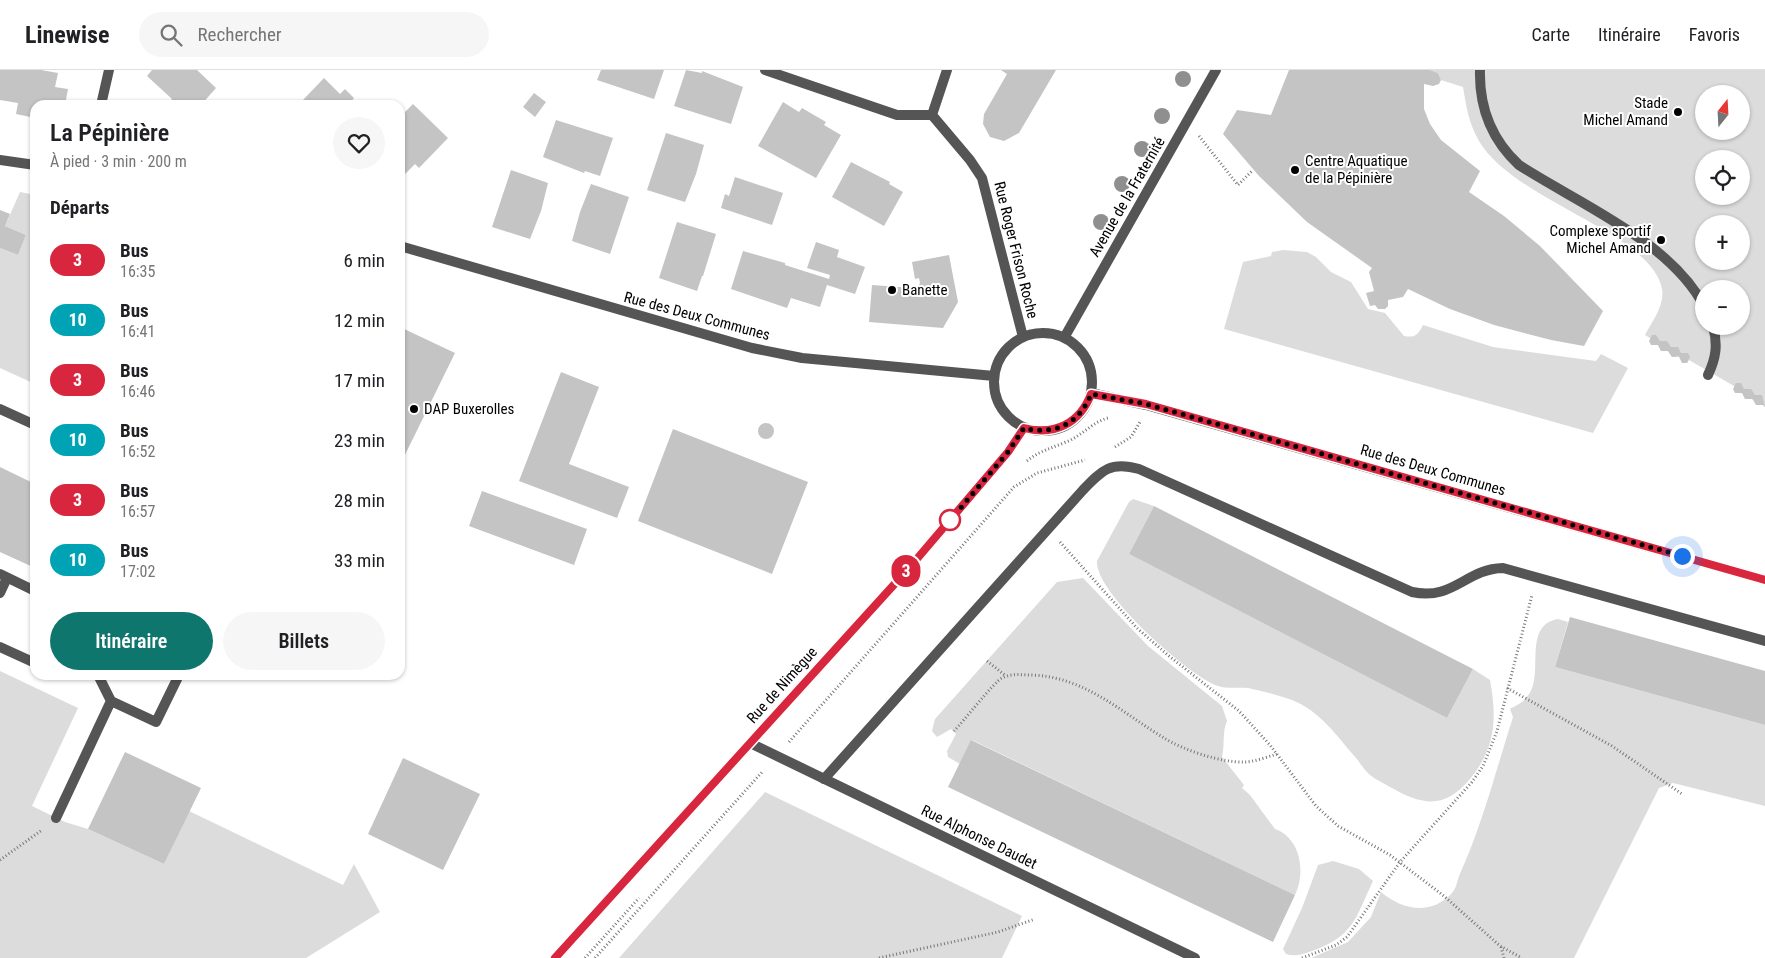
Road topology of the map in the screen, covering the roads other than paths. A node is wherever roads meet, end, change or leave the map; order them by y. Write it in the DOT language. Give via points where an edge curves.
graph roads {
  1 [pos="109,70"];
  2 [pos="765,70"];
  3 [pos="947,70"];
  4 [pos="1216,70"];
  5 [pos="1480,70"];
  6 [pos="102,100"];
  7 [pos="932,114"];
  8 [pos="0,160"];
  9 [pos="30,165"];
  10 [pos="405,247"];
  11 [pos="1695,294"];
  12 [pos="1715,335"];
  13 [pos="1023,337"];
  14 [pos="1064,338"];
  15 [pos="1708,375"];
  16 [pos="994,376"];
  17 [pos="1091,394"];
  18 [pos="0,409"];
  19 [pos="30,422"];
  20 [pos="1024,428"];
  21 [pos="4,576"];
  22 [pos="1765,580"];
  23 [pos="30,589"];
  24 [pos="0,593"];
  25 [pos="1765,641"];
  26 [pos="0,647"];
  27 [pos="30,660"];
  28 [pos="100,680"];
  29 [pos="177,680"];
  30 [pos="111,701"];
  31 [pos="750,743"];
  32 [pos="824,779"];
  33 [pos="56,818"];
  34 [pos="554,958"];
  35 [pos="1194,958"];
  1 -- 6 [label="street"];
  2 -- 7 [label="street" via="897,116"];
  3 -- 7 [label="street"];
  4 -- 14 [label="street, Avenue de la Fraternité"];
  5 -- 11 [label="street" via="1482,103 1503,151 1519,165 1640,237 1668,259"];
  7 -- 13 [label="street, Rue Roger Frison Roche" via="982,178"];
  8 -- 9 [label="street"];
  10 -- 16 [label="street, Rue des Deux Communes" via="752,348 802,358"];
  12 -- 15 [label="street" via="1716,356"];
  13 -- 14 [label="street" via="1046,333"];
  13 -- 16 [label="street" via="1004,351"];
  14 -- 17 [label="street" via="1076,346 1088,362"];
  16 -- 20 [label="street" via="998,402 1007,416"];
  17 -- 20 [label="street" via="1085,408 1062,427 1048,431"];
  17 -- 22 [label="street, Rue des Deux Communes" via="1146,404"];
  18 -- 19 [label="street"];
  20 -- 31 [label="street, Rue de Nimègue" via="1008,452 910,567"];
  21 -- 23 [label="street"];
  21 -- 24 [label="street"];
  25 -- 32 [label="street" via="1512,570 1493,568 1437,594 1412,592 1148,473 1127,466 1106,469"];
  26 -- 27 [label="street"];
  28 -- 30 [label="street"];
  29 -- 30 [label="street" via="156,722"];
  30 -- 33 [label="street"];
  31 -- 32 [label="street, Rue Alphonse Daudet"];
  31 -- 34 [label="street, Rue de Nimègue"];
  32 -- 35 [label="street, Rue Alphonse Daudet"];
}
